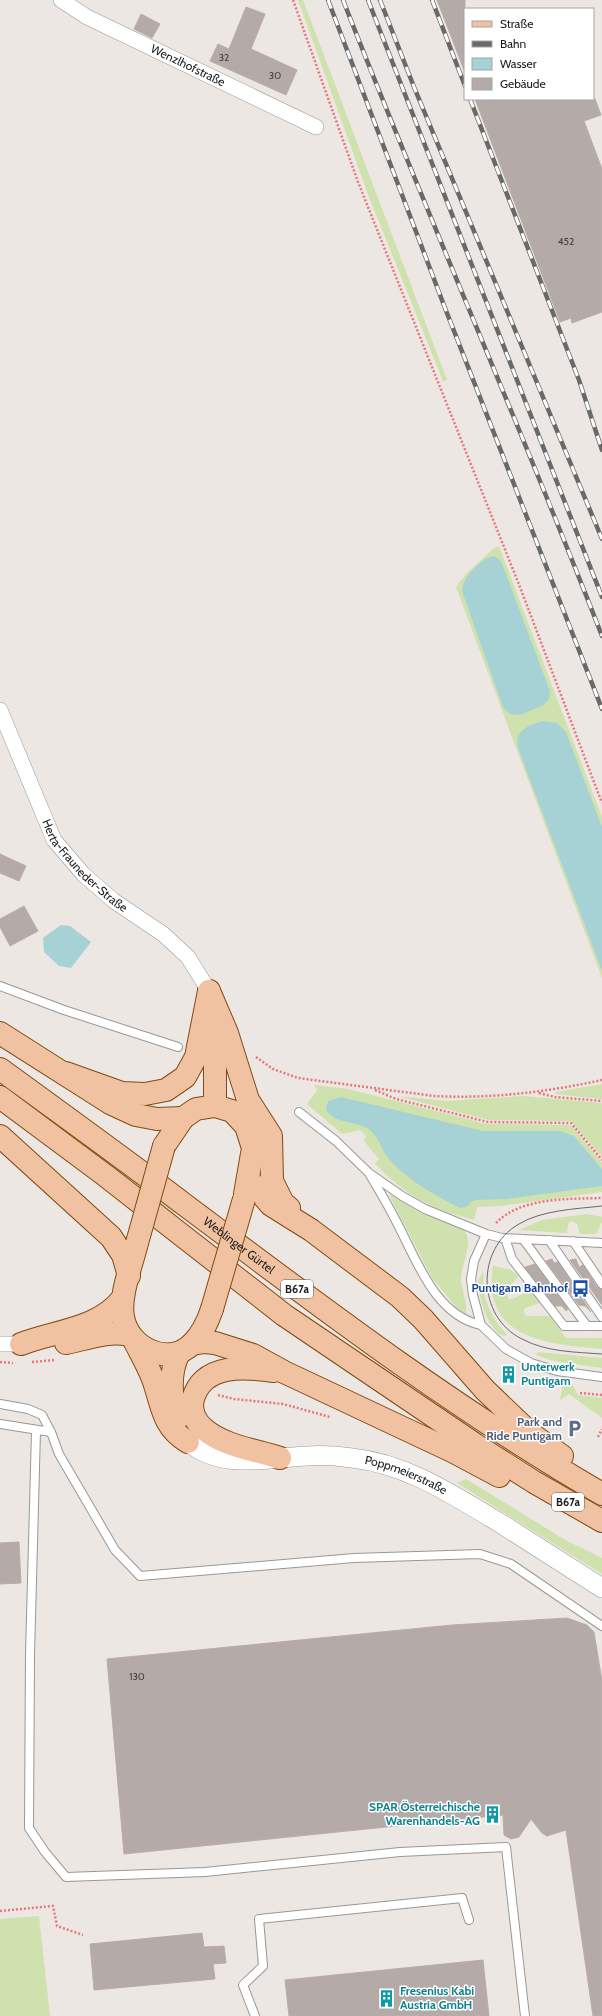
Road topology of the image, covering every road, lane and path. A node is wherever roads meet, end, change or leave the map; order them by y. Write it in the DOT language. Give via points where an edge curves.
graph roads {
  1 [pos="61,0"];
  2 [pos="293,0"];
  3 [pos="316,127"];
  4 [pos="0,710"];
  5 [pos="602,803"];
  6 [pos="0,986"];
  7 [pos="209,991"];
  8 [pos="0,1033"];
  9 [pos="178,1047"];
  10 [pos="252,1055"];
  11 [pos="0,1070"];
  12 [pos="66,1073"];
  13 [pos="602,1080"];
  14 [pos="370,1089"];
  15 [pos="536,1092"];
  16 [pos="0,1097"];
  17 [pos="602,1101"];
  18 [pos="215,1106"];
  19 [pos="299,1112"];
  20 [pos="183,1118"];
  21 [pos="0,1136"];
  22 [pos="602,1160"];
  23 [pos="369,1172"];
  24 [pos="246,1190"];
  25 [pos="602,1198"];
  26 [pos="311,1230"];
  27 [pos="486,1234"];
  28 [pos="505,1238"];
  29 [pos="523,1239"];
  30 [pos="549,1240"];
  31 [pos="574,1241"];
  32 [pos="600,1245"];
  33 [pos="129,1276"];
  34 [pos="602,1284"];
  35 [pos="122,1299"];
  36 [pos="602,1317"];
  37 [pos="481,1325"];
  38 [pos="587,1326"];
  39 [pos="602,1326"];
  40 [pos="132,1338"];
  41 [pos="11,1344"];
  42 [pos="186,1348"];
  43 [pos="284,1372"];
  44 [pos="602,1377"];
  45 [pos="580,1393"];
  46 [pos="602,1395"];
  47 [pos="0,1404"];
  48 [pos="0,1424"];
  49 [pos="602,1429"];
  50 [pos="36,1431"];
  51 [pos="51,1432"];
  52 [pos="598,1437"];
  53 [pos="188,1442"];
  54 [pos="280,1458"];
  55 [pos="534,1482"];
  56 [pos="602,1483"];
  57 [pos="602,1494"];
  58 [pos="602,1521"];
  59 [pos="602,1588"];
  60 [pos="602,1626"];
  61 [pos="0,1911"];
  62 [pos="470,1920"];
  63 [pos="83,1935"];
  64 [pos="255,2016"];
  65 [pos="524,2016"];
  1 -- 3 [label="street, Wenzlhofstraße" via="88,17"];
  2 -- 5 [label="path" via="358,182 520,587"];
  4 -- 7 [label="street, Herta-Frauneder-Straße" via="54,840 83,874 114,900 164,934 188,957"];
  6 -- 9 [label="lane"];
  7 -- 12 [label="main road" via="196,1057 186,1077 166,1090 145,1094 122,1093"];
  7 -- 18 [label="main road" via="215,1015"];
  7 -- 26 [label="main road" via="227,1033 248,1100 271,1136 272,1181 283,1203"];
  8 -- 12 [label="main road"];
  10 -- 14 [label="path" via="273,1069 298,1078"];
  11 -- 57 [label="main road, Weblinger Gürtel / B67a" via="364,1339 517,1444"];
  12 -- 20 [label="main road" via="110,1103 136,1115 157,1119"];
  13 -- 15 [label="path"];
  14 -- 15 [label="path" via="455,1097"];
  14 -- 22 [label="path" via="396,1099 488,1122 571,1123"];
  15 -- 17 [label="path" via="554,1097"];
  16 -- 55 [label="main road, B67a" via="106,1176 284,1316"];
  18 -- 20 [label="main road" via="196,1109"];
  18 -- 24 [label="main road" via="232,1111 246,1126 253,1148"];
  19 -- 23 [label="lane" via="336,1141"];
  20 -- 33 [label="main road, bridge" via="164,1146"];
  21 -- 33 [label="main road" via="111,1237 123,1255"];
  23 -- 27 [label="lane" via="425,1209"];
  23 -- 37 [label="lane" via="426,1280 459,1316"];
  24 -- 26 [label="main road"];
  24 -- 42 [label="main road, bridge" via="212,1309 203,1329"];
  25 -- 27 [label="path" via="530,1205 502,1217"];
  26 -- 56 [label="main road" via="400,1297 424,1319 485,1390 530,1433"];
  27 -- 28 [label="lane"];
  27 -- 37 [label="lane" via="474,1261 471,1280"];
  28 -- 29 [label="lane"];
  28 -- 38 [label="lane" via="512,1259 564,1326"];
  29 -- 30 [label="lane"];
  29 -- 38 [label="lane"];
  30 -- 31 [label="lane"];
  30 -- 36 [label="lane"];
  31 -- 32 [label="lane"];
  31 -- 34 [label="lane"];
  33 -- 35 [label="main road"];
  35 -- 40 [label="main road" via="122,1317"];
  35 -- 41 [label="main road" via="108,1313 85,1325"];
  37 -- 44 [label="lane" via="506,1349 531,1363 557,1371"];
  38 -- 39 [label="lane"];
  40 -- 41 [label="main road" via="118,1333 51,1346"];
  40 -- 42 [label="main road" via="153,1352 164,1354"];
  40 -- 53 [label="main road" via="152,1378 170,1427"];
  42 -- 43 [label="main road" via="204,1342 216,1343 253,1355"];
  42 -- 53 [label="main road" via="174,1362 172,1398"];
  43 -- 54 [label="main road" via="246,1368 216,1373 206,1378 199,1386 192,1402 195,1418 213,1436"];
  43 -- 55 [label="main road" via="467,1458 508,1481"];
  45 -- 46 [label="path"];
  47 -- 51 [label="lane" via="28,1409 42,1416"];
  48 -- 50 [label="lane"];
  49 -- 52 [label="path"];
  50 -- 51 [label="lane"];
  50 -- 65 [label="lane" via="30,1655 29,1828 66,1877 205,1872 400,1852 506,1847"];
  51 -- 60 [label="lane" via="58,1454 115,1550 140,1576 354,1558 480,1554 511,1564"];
  53 -- 54 [label="street, Poppmeierstraße" via="210,1456 224,1459 256,1461"];
  54 -- 59 [label="street, Poppmeierstraße" via="353,1458 387,1465 421,1477 451,1493"];
  55 -- 58 [label="main road, B67a"];
  61 -- 63 [label="path" via="53,1906 58,1926"];
  62 -- 64 [label="lane" via="462,1898 259,1919 263,1966 243,1985"];
}
